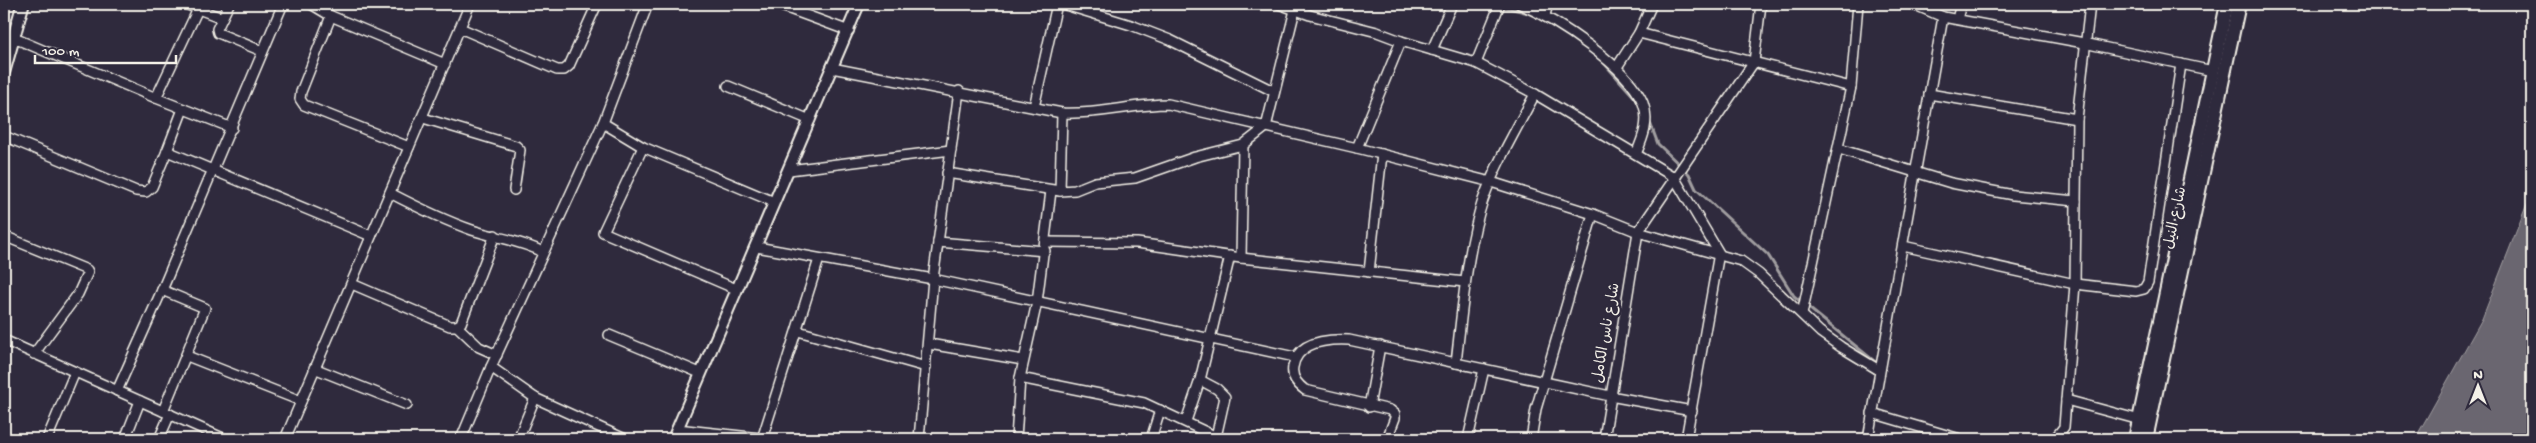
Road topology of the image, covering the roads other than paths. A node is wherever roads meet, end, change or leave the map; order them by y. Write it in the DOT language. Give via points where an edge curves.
graph roads {
  1 [pos="23,4"];
  2 [pos="185,4"];
  3 [pos="228,4"];
  4 [pos="283,4"];
  5 [pos="311,4"];
  6 [pos="470,4"];
  7 [pos="597,4"];
  8 [pos="648,4"];
  9 [pos="776,4"];
  10 [pos="859,4"];
  11 [pos="1057,4"];
  12 [pos="1062,4"];
  13 [pos="1279,4"];
  14 [pos="1452,4"];
  15 [pos="1500,4"];
  16 [pos="1520,4"];
  17 [pos="1548,4"];
  18 [pos="1652,4"];
  19 [pos="1761,4"];
  20 [pos="1858,4"];
  21 [pos="1913,4"];
  22 [pos="1961,4"];
  23 [pos="2090,4"];
  24 [pos="2227,4"];
  25 [pos="2239,4"];
  26 [pos="198,8"];
  27 [pos="1295,10"];
  28 [pos="1545,15"];
  29 [pos="331,16"];
  30 [pos="1943,17"];
  31 [pos="222,18"];
  32 [pos="1957,19"];
  33 [pos="460,28"];
  34 [pos="849,31"];
  35 [pos="1639,33"];
  36 [pos="14,38"];
  37 [pos="1401,41"];
  38 [pos="2084,43"];
  39 [pos="1432,50"];
  40 [pos="262,51"];
  41 [pos="1754,62"];
  42 [pos="1476,63"];
  43 [pos="444,64"];
  44 [pos="2181,64"];
  45 [pos="1617,67"];
  46 [pos="832,68"];
  47 [pos="4,71"];
  48 [pos="2213,72"];
  49 [pos="728,86"];
  50 [pos="1851,87"];
  51 [pos="959,91"];
  52 [pos="1273,91"];
  53 [pos="1535,94"];
  54 [pos="1929,94"];
  55 [pos="156,98"];
  56 [pos="1034,107"];
  57 [pos="183,109"];
  58 [pos="1062,113"];
  59 [pos="423,118"];
  60 [pos="810,120"];
  61 [pos="2077,120"];
  62 [pos="603,123"];
  63 [pos="1266,127"];
  64 [pos="232,128"];
  65 [pos="4,136"];
  66 [pos="1244,145"];
  67 [pos="409,147"];
  68 [pos="644,147"];
  69 [pos="1357,148"];
  70 [pos="1839,149"];
  71 [pos="951,150"];
  72 [pos="167,151"];
  73 [pos="1382,154"];
  74 [pos="1636,154"];
  75 [pos="789,170"];
  76 [pos="213,171"];
  77 [pos="1914,172"];
  78 [pos="947,173"];
  79 [pos="1674,177"];
  80 [pos="1491,182"];
  81 [pos="514,190"];
  82 [pos="1056,191"];
  83 [pos="390,193"];
  84 [pos="2076,201"];
  85 [pos="774,202"];
  86 [pos="1593,214"];
  87 [pos="1638,232"];
  88 [pos="495,235"];
  89 [pos="4,236"];
  90 [pos="371,236"];
  91 [pos="938,242"];
  92 [pos="1045,246"];
  93 [pos="1903,246"];
  94 [pos="756,247"];
  95 [pos="542,252"];
  96 [pos="1719,253"];
  97 [pos="1230,256"];
  98 [pos="1241,258"];
  99 [pos="819,259"];
  100 [pos="1370,272"];
  101 [pos="933,279"];
  102 [pos="1465,282"];
  103 [pos="352,284"];
  104 [pos="2075,284"];
  105 [pos="736,289"];
  106 [pos="162,290"];
  107 [pos="1037,302"];
  108 [pos="1802,314"];
  109 [pos="457,326"];
  110 [pos="798,331"];
  111 [pos="609,335"];
  112 [pos="1210,340"];
  113 [pos="5,344"];
  114 [pos="929,344"];
  115 [pos="1380,346"];
  116 [pos="34,354"];
  117 [pos="496,355"];
  118 [pos="187,356"];
  119 [pos="1295,357"];
  120 [pos="1023,360"];
  121 [pos="1456,363"];
  122 [pos="491,367"];
  123 [pos="926,367"];
  124 [pos="314,368"];
  125 [pos="1484,369"];
  126 [pos="1879,370"];
  127 [pos="75,372"];
  128 [pos="700,374"];
  129 [pos="1020,378"];
  130 [pos="1200,380"];
  131 [pos="1544,381"];
  132 [pos="116,391"];
  133 [pos="1610,396"];
  134 [pos="534,398"];
  135 [pos="2066,400"];
  136 [pos="140,401"];
  137 [pos="301,401"];
  138 [pos="408,405"];
  139 [pos="1369,407"];
  140 [pos="1160,410"];
  141 [pos="1692,411"];
  142 [pos="166,412"];
  143 [pos="1872,414"];
  144 [pos="1186,420"];
  145 [pos="2140,420"];
  146 [pos="677,428"];
  147 [pos="1218,438"];
  148 [pos="47,439"];
  149 [pos="125,439"];
  150 [pos="159,439"];
  151 [pos="225,439"];
  152 [pos="285,439"];
  153 [pos="461,439"];
  154 [pos="518,439"];
  155 [pos="625,439"];
  156 [pos="673,439"];
  157 [pos="765,439"];
  158 [pos="919,439"];
  159 [pos="1016,439"];
  160 [pos="1151,439"];
  161 [pos="1386,439"];
  162 [pos="1468,439"];
  163 [pos="1531,439"];
  164 [pos="1604,439"];
  165 [pos="1686,439"];
  166 [pos="1868,439"];
  167 [pos="1960,439"];
  168 [pos="2048,439"];
  169 [pos="2135,439"];
  170 [pos="2146,439"];
  1 -- 36 [label="main road"];
  2 -- 26 [label="street"];
  3 -- 31 [label="street"];
  4 -- 40 [label="street"];
  5 -- 29 [label="street"];
  6 -- 33 [label="street"];
  7 -- 33 [label="street" via="569,66 564,70 557,70"];
  8 -- 62 [label="street"];
  9 -- 34 [label="street"];
  10 -- 34 [label="street"];
  11 -- 56 [label="street"];
  12 -- 52 [label="street" via="1131,24 1170,40"];
  13 -- 27 [label="street"];
  14 -- 39 [label="street"];
  15 -- 42 [label="street"];
  16 -- 28 [label="street"];
  17 -- 28 [label="street"];
  18 -- 35 [label="street"];
  19 -- 41 [label="street"];
  20 -- 50 [label="street"];
  21 -- 30 [label="street"];
  22 -- 32 [label="street"];
  23 -- 38 [label="street"];
  24 -- 48 [label="main road, شارع النيل"];
  25 -- 170 [label="main road, شارع النيل"];
  26 -- 31 [label="street"];
  26 -- 55 [label="street"];
  27 -- 37 [label="street"];
  27 -- 52 [label="street"];
  28 -- 45 [label="street"];
  29 -- 43 [label="street"];
  29 -- 67 [label="street" via="300,99 304,105"];
  30 -- 32 [label="street"];
  30 -- 54 [label="street"];
  31 -- 40 [label="street" via="217,29 221,36"];
  32 -- 38 [label="street"];
  33 -- 43 [label="street"];
  34 -- 46 [label="street"];
  35 -- 41 [label="street"];
  35 -- 45 [label="street"];
  36 -- 47 [label="main road"];
  36 -- 55 [label="street"];
  37 -- 39 [label="street"];
  37 -- 69 [label="street"];
  38 -- 44 [label="street"];
  38 -- 61 [label="street"];
  39 -- 42 [label="street"];
  40 -- 64 [label="street"];
  41 -- 50 [label="street"];
  41 -- 79 [label="street"];
  42 -- 53 [label="street"];
  43 -- 59 [label="street"];
  44 -- 48 [label="street"];
  44 -- 104 [label="street" via="2148,282 2144,289 2136,291"];
  45 -- 74 [label="street" via="1644,104 1644,134"];
  46 -- 51 [label="street"];
  46 -- 60 [label="street"];
  48 -- 145 [label="main road, شارع النيل"];
  49 -- 60 [label="street"];
  50 -- 70 [label="street"];
  51 -- 56 [label="street"];
  51 -- 71 [label="street"];
  52 -- 63 [label="street"];
  53 -- 74 [label="street"];
  53 -- 80 [label="street"];
  54 -- 61 [label="street"];
  54 -- 77 [label="street"];
  55 -- 57 [label="street"];
  56 -- 58 [label="street"];
  57 -- 64 [label="street"];
  57 -- 72 [label="street"];
  58 -- 63 [label="street" via="1168,104"];
  58 -- 82 [label="street"];
  59 -- 67 [label="street"];
  59 -- 81 [label="street" via="516,146 520,150 520,158"];
  60 -- 75 [label="street"];
  61 -- 84 [label="street"];
  62 -- 68 [label="street"];
  62 -- 95 [label="street"];
  63 -- 66 [label="street"];
  63 -- 69 [label="street"];
  64 -- 76 [label="street"];
  65 -- 72 [label="street" via="77,168 146,192 152,187"];
  66 -- 82 [label="street" via="1195,157 1135,178 1095,182 1075,190"];
  66 -- 98 [label="street"];
  67 -- 83 [label="street"];
  68 -- 85 [label="street"];
  68 -- 105 [label="street" via="603,232"];
  69 -- 73 [label="street"];
  70 -- 77 [label="street"];
  70 -- 108 [label="street"];
  71 -- 75 [label="street"];
  71 -- 78 [label="street"];
  72 -- 76 [label="street"];
  73 -- 80 [label="street"];
  73 -- 100 [label="street"];
  74 -- 79 [label="street"];
  75 -- 85 [label="street"];
  76 -- 90 [label="street"];
  76 -- 106 [label="street"];
  77 -- 84 [label="street" via="2013,195"];
  77 -- 93 [label="street"];
  78 -- 82 [label="street"];
  78 -- 91 [label="street"];
  79 -- 87 [label="street"];
  79 -- 96 [label="street"];
  80 -- 86 [label="street"];
  80 -- 102 [label="street" via="1483,202"];
  82 -- 92 [label="street"];
  83 -- 88 [label="street" via="431,214"];
  83 -- 90 [label="street"];
  84 -- 104 [label="street"];
  85 -- 94 [label="street"];
  86 -- 87 [label="street"];
  86 -- 131 [label="street"];
  87 -- 96 [label="street"];
  87 -- 133 [label="street, شارع ناس الكامل"];
  88 -- 95 [label="street"];
  88 -- 109 [label="street" via="461,323"];
  89 -- 116 [label="street" via="88,272 78,294"];
  90 -- 103 [label="street"];
  91 -- 92 [label="street"];
  91 -- 101 [label="street"];
  92 -- 97 [label="street" via="1137,243"];
  92 -- 107 [label="street"];
  93 -- 104 [label="street"];
  93 -- 126 [label="street"];
  94 -- 99 [label="street"];
  94 -- 105 [label="street"];
  95 -- 117 [label="street"];
  96 -- 108 [label="street" via="1741,260"];
  96 -- 141 [label="street"];
  97 -- 98 [label="street"];
  97 -- 112 [label="street"];
  98 -- 100 [label="street"];
  99 -- 101 [label="street"];
  99 -- 110 [label="street"];
  100 -- 102 [label="street"];
  101 -- 107 [label="street"];
  101 -- 114 [label="street"];
  102 -- 121 [label="street"];
  103 -- 109 [label="street" via="450,326"];
  103 -- 124 [label="street"];
  104 -- 135 [label="street"];
  105 -- 128 [label="street"];
  106 -- 118 [label="street" via="205,308"];
  106 -- 132 [label="street"];
  107 -- 112 [label="street"];
  107 -- 120 [label="street"];
  108 -- 126 [label="street" via="1841,347"];
  109 -- 117 [label="street" via="479,347"];
  110 -- 123 [label="street"];
  110 -- 157 [label="street"];
  111 -- 128 [label="street"];
  112 -- 119 [label="street"];
  112 -- 130 [label="street"];
  113 -- 116 [label="street"];
  114 -- 120 [label="street"];
  114 -- 123 [label="street"];
  115 -- 119 [label="street" via="1349,340 1326,341 1313,343"];
  115 -- 121 [label="street"];
  115 -- 139 [label="street"];
  116 -- 127 [label="street"];
  117 -- 122 [label="street"];
  118 -- 137 [label="street"];
  118 -- 142 [label="street"];
  119 -- 139 [label="street" via="1292,371 1296,384 1305,390"];
  120 -- 129 [label="street"];
  121 -- 125 [label="street"];
  122 -- 134 [label="street"];
  122 -- 153 [label="street"];
  123 -- 158 [label="street"];
  124 -- 137 [label="street"];
  124 -- 138 [label="street"];
  125 -- 131 [label="street"];
  125 -- 162 [label="street"];
  126 -- 143 [label="street"];
  127 -- 132 [label="street"];
  127 -- 148 [label="street"];
  128 -- 146 [label="street"];
  129 -- 140 [label="street" via="1124,398"];
  129 -- 159 [label="street"];
  130 -- 144 [label="street"];
  130 -- 147 [label="street" via="1225,397"];
  131 -- 133 [label="street"];
  131 -- 163 [label="street"];
  132 -- 136 [label="street"];
  133 -- 141 [label="street"];
  133 -- 164 [label="street, شارع ناس الكامل"];
  134 -- 154 [label="street"];
  134 -- 155 [label="street"];
  135 -- 145 [label="street"];
  135 -- 168 [label="street" via="2064,426 2056,437"];
  136 -- 142 [label="street"];
  136 -- 149 [label="street"];
  137 -- 152 [label="street"];
  139 -- 161 [label="street" via="1390,410 1394,414"];
  140 -- 144 [label="street"];
  140 -- 160 [label="street"];
  141 -- 165 [label="street"];
  142 -- 150 [label="street"];
  142 -- 151 [label="street"];
  143 -- 166 [label="street"];
  143 -- 167 [label="street"];
  144 -- 147 [label="street"];
  145 -- 169 [label="main road, شارع النيل"];
  146 -- 156 [label="street"];
  146 -- 157 [label="street"];
}
